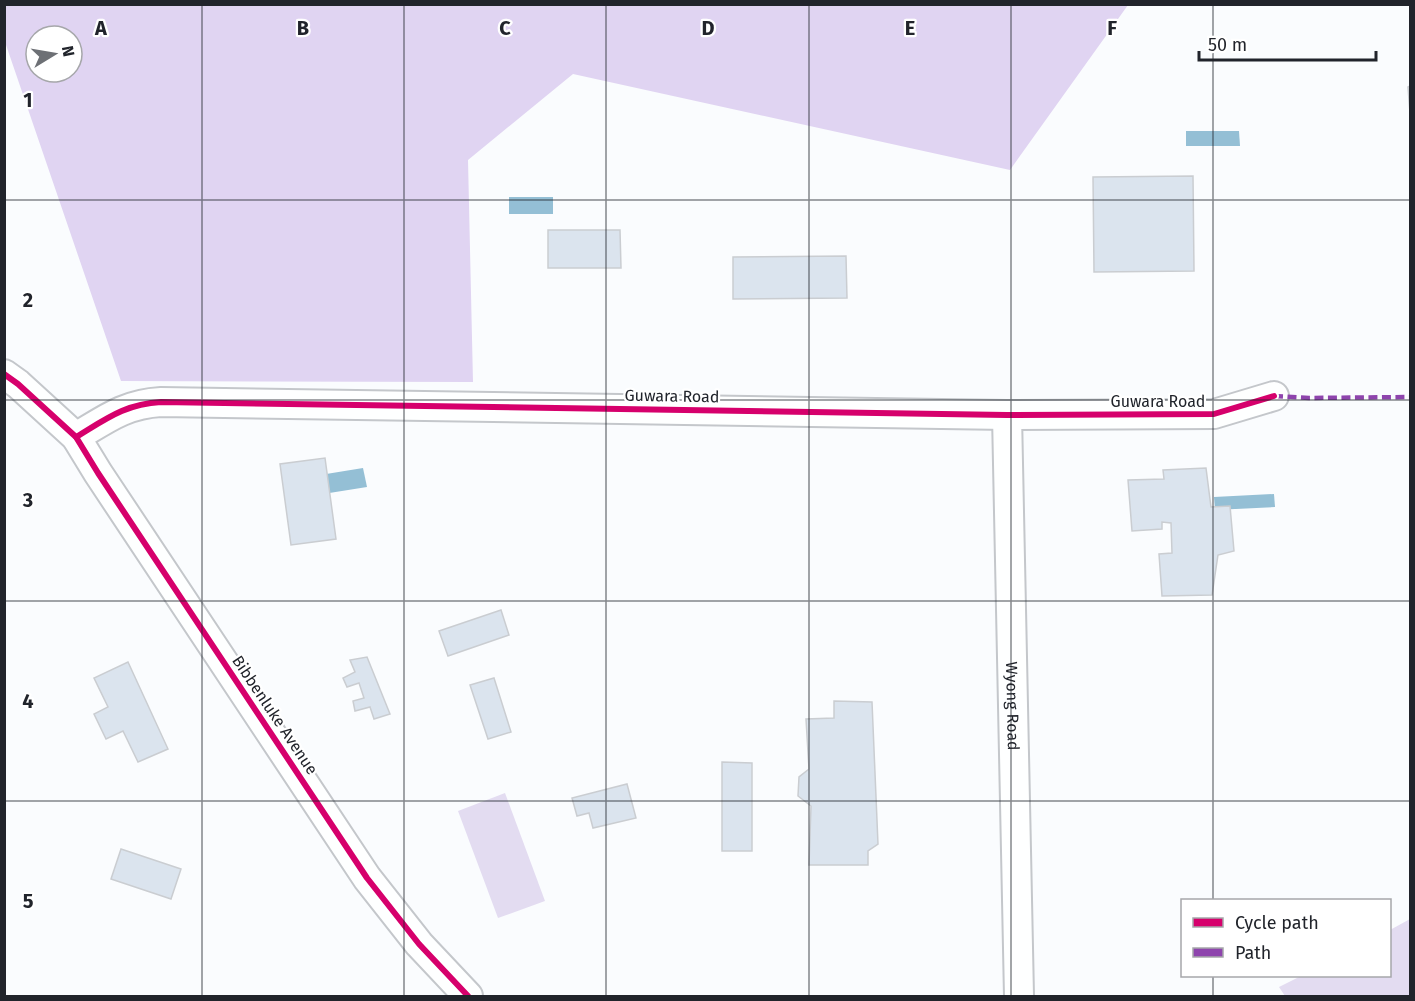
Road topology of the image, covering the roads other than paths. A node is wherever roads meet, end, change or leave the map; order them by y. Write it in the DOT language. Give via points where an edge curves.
graph roads {
  1 [pos="4,374"];
  2 [pos="1274,396"];
  3 [pos="1007,415"];
  4 [pos="76,436"];
  5 [pos="468,996"];
  6 [pos="1019,996"];
  1 -- 4 [label="street, Bibbenluke Avenue"];
  2 -- 3 [label="street, Guwara Road" via="1214,414"];
  3 -- 4 [label="street, Guwara Road" via="161,402 130,406"];
  3 -- 6 [label="street, Wyong Road"];
  4 -- 5 [label="street, Bibbenluke Avenue" via="367,878 419,944"];
}
